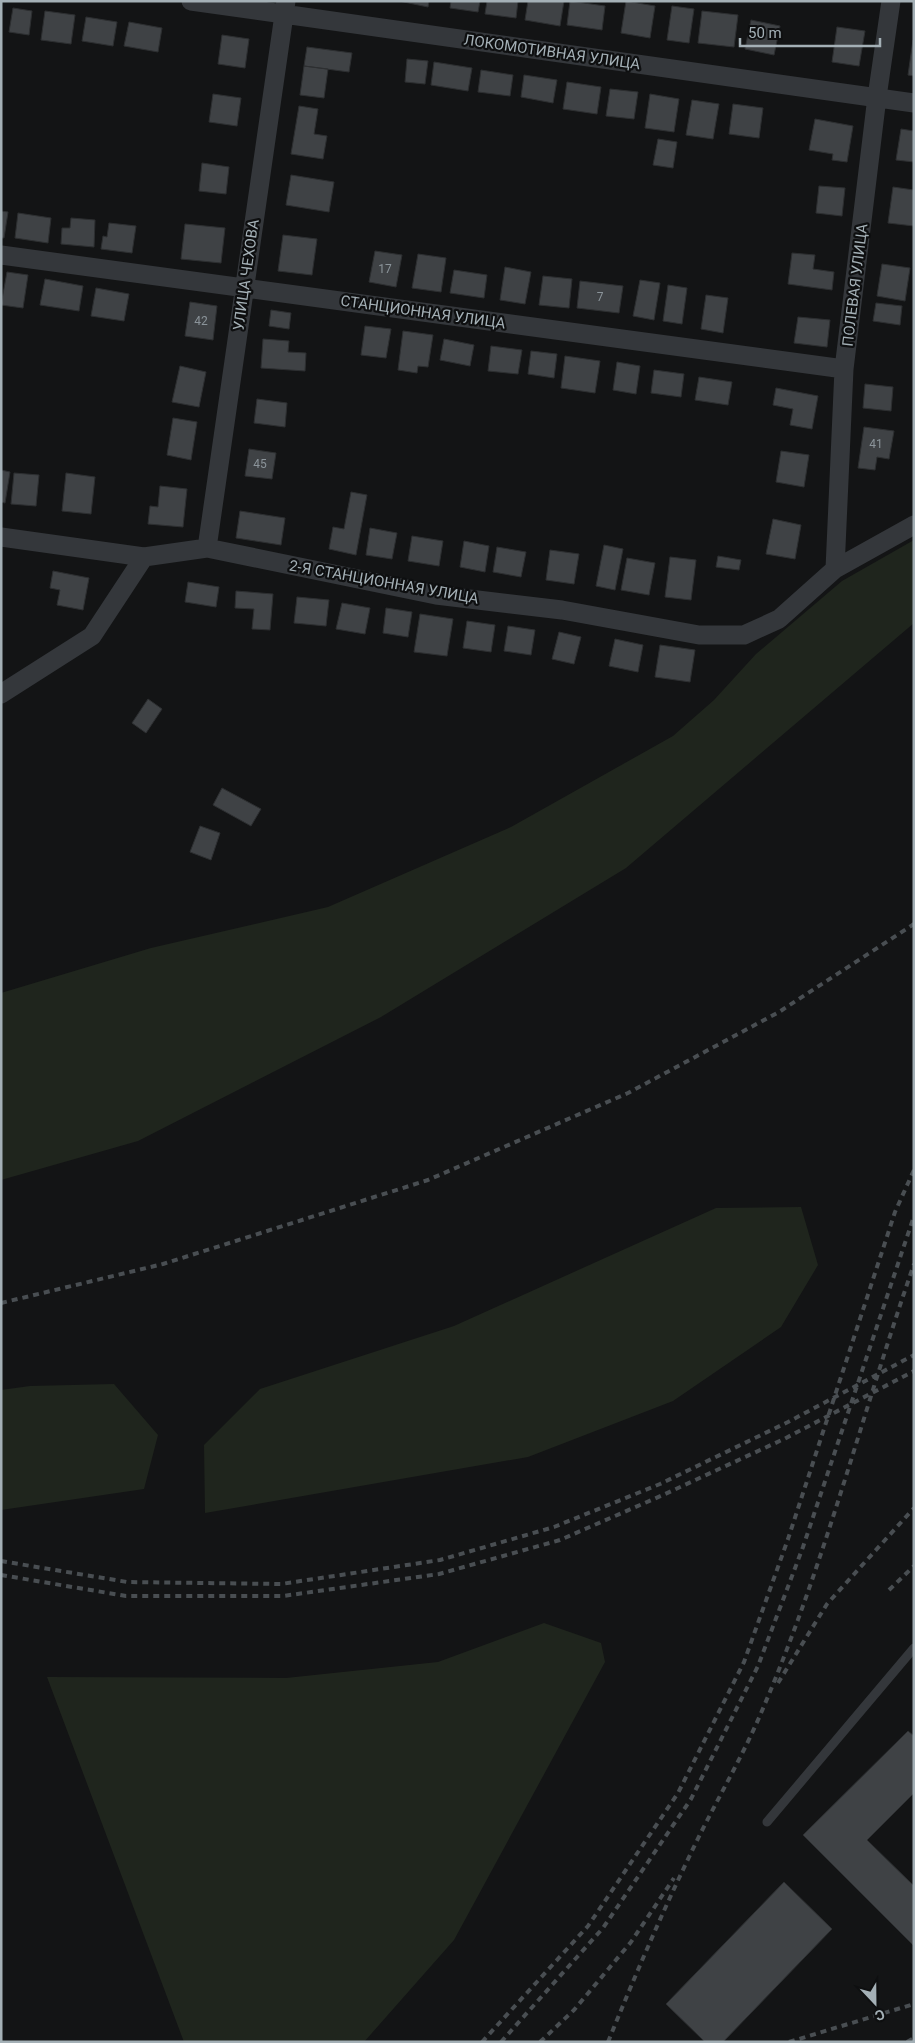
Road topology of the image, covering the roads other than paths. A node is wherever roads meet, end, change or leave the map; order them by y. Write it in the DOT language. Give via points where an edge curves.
graph roads {
  1 [pos="191,1"];
  2 [pos="891,1"];
  3 [pos="285,8"];
  4 [pos="877,97"];
  5 [pos="914,103"];
  6 [pos="1,255"];
  7 [pos="244,288"];
  8 [pos="844,369"];
  9 [pos="914,525"];
  10 [pos="1,537"];
  11 [pos="207,548"];
  12 [pos="144,557"];
  13 [pos="835,569"];
  14 [pos="1,694"];
  15 [pos="914,1648"];
  16 [pos="767,1822"];
  1 -- 3 [label="street, ЛОКОМОТИВНАЯ УЛИЦА"];
  2 -- 4 [label="street, ПОЛЕВАЯ УЛИЦА"];
  3 -- 4 [label="street, ЛОКОМОТИВНАЯ УЛИЦА"];
  3 -- 7 [label="street, УЛИЦА ЧЕХОВА"];
  4 -- 5 [label="street, ЛОКОМОТИВНАЯ УЛИЦА"];
  4 -- 8 [label="street, ПОЛЕВАЯ УЛИЦА"];
  6 -- 7 [label="street, СТАНЦИОННАЯ УЛИЦА"];
  7 -- 8 [label="street, СТАНЦИОННАЯ УЛИЦА"];
  7 -- 11 [label="street, УЛИЦА ЧЕХОВА"];
  8 -- 13 [label="street, ПОЛЕВАЯ УЛИЦА"];
  9 -- 13 [label="street, 2-Я СТАНЦИОННАЯ УЛИЦА"];
  10 -- 12 [label="street, 2-Я СТАНЦИОННАЯ УЛИЦА"];
  11 -- 12 [label="street, 2-Я СТАНЦИОННАЯ УЛИЦА"];
  11 -- 13 [label="street, 2-Я СТАНЦИОННАЯ УЛИЦА" via="436,595 562,610 699,635 744,635 779,619"];
  12 -- 14 [label="street" via="92,636"];
  15 -- 16 [label="lane"];
}
